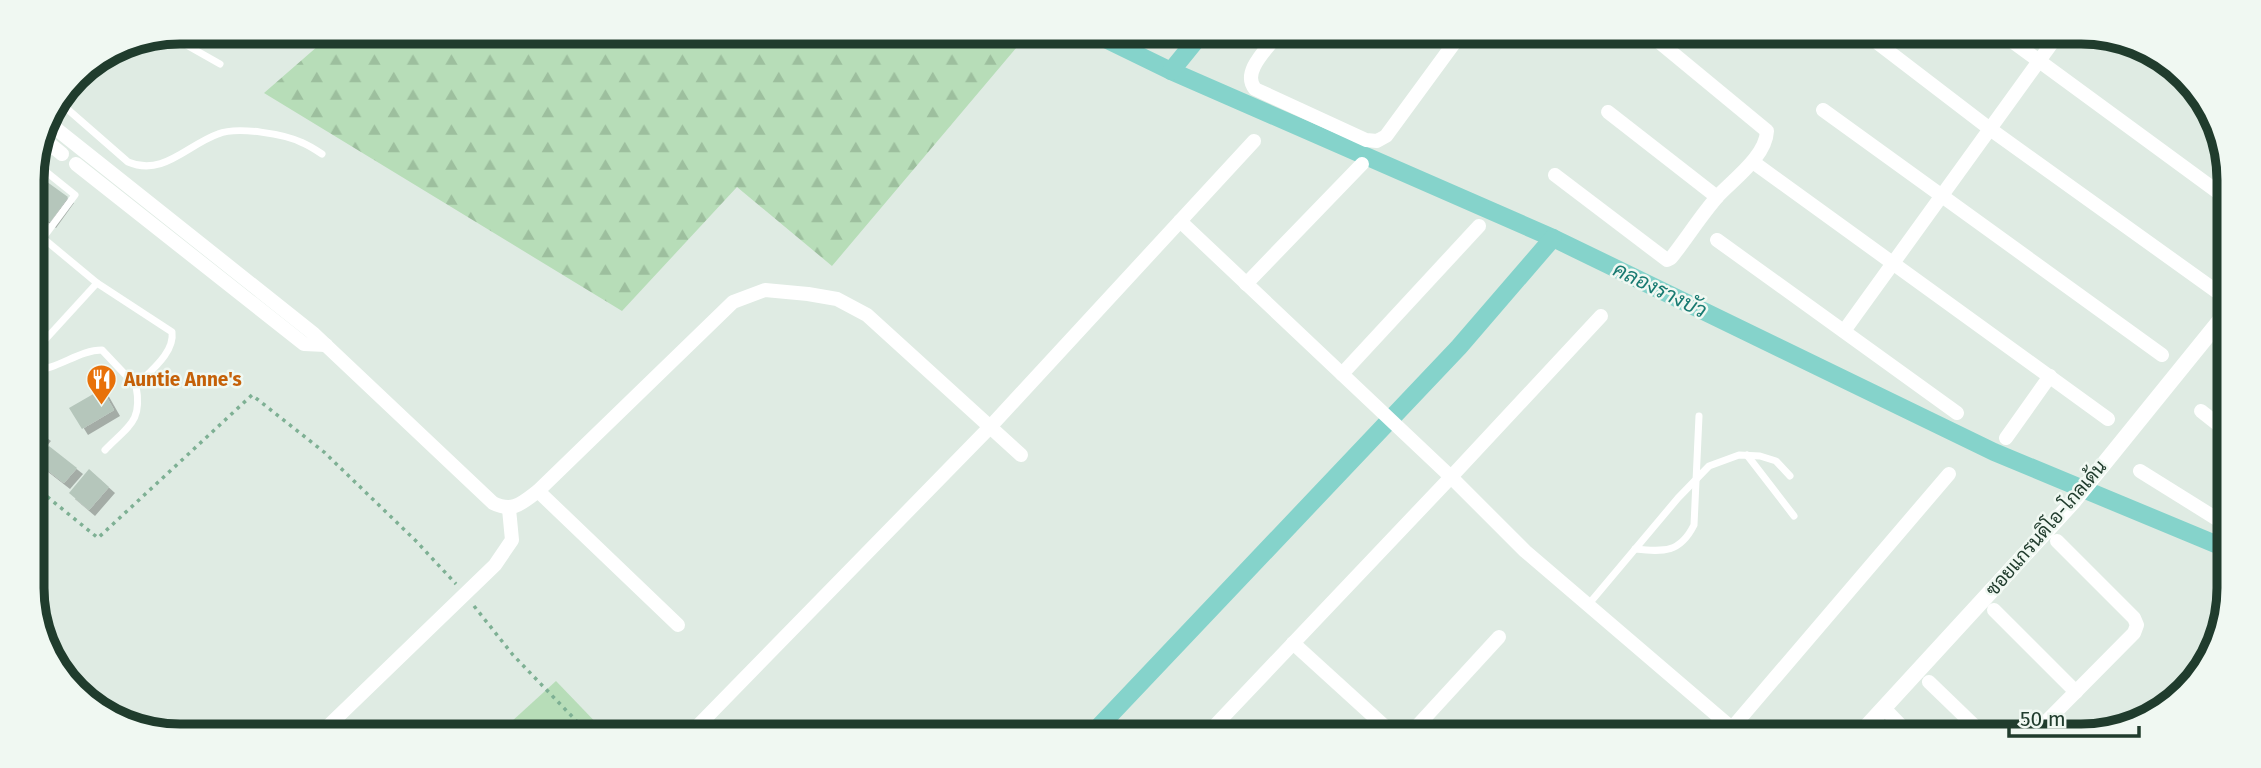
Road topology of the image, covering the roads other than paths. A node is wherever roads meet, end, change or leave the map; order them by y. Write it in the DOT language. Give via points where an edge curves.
graph roads {
  1 [pos="185,44"];
  2 [pos="1271,44"];
  3 [pos="1453,44"];
  4 [pos="1662,44"];
  5 [pos="1879,44"];
  6 [pos="2016,44"];
  7 [pos="2052,44"];
  8 [pos="2039,61"];
  9 [pos="220,64"];
  10 [pos="65,107"];
  11 [pos="1823,110"];
  12 [pos="1608,112"];
  13 [pos="55,128"];
  14 [pos="1990,129"];
  15 [pos="1254,141"];
  16 [pos="49,143"];
  17 [pos="62,154"];
  18 [pos="322,154"];
  19 [pos="1753,162"];
  20 [pos="76,164"];
  21 [pos="1362,164"];
  22 [pos="107,169"];
  23 [pos="44,170"];
  24 [pos="1555,175"];
  25 [pos="96,181"];
  26 [pos="2217,191"];
  27 [pos="1717,197"];
  28 [pos="1941,197"];
  29 [pos="1180,221"];
  30 [pos="1479,226"];
  31 [pos="44,236"];
  32 [pos="178,236"];
  33 [pos="44,238"];
  34 [pos="1717,240"];
  35 [pos="1892,264"];
  36 [pos="97,282"];
  37 [pos="1246,284"];
  38 [pos="2216,291"];
  39 [pos="1601,316"];
  40 [pos="2217,324"];
  41 [pos="1843,331"];
  42 [pos="44,341"];
  43 [pos="2162,355"];
  44 [pos="44,368"];
  45 [pos="1342,374"];
  46 [pos="2050,376"];
  47 [pos="136,386"];
  48 [pos="2201,411"];
  49 [pos="1958,414"];
  50 [pos="1699,416"];
  51 [pos="2108,419"];
  52 [pos="2217,424"];
  53 [pos="990,427"];
  54 [pos="2006,438"];
  55 [pos="105,450"];
  56 [pos="1021,455"];
  57 [pos="1747,455"];
  58 [pos="2140,471"];
  59 [pos="1949,474"];
  60 [pos="1790,476"];
  61 [pos="1451,477"];
  62 [pos="1696,479"];
  63 [pos="538,491"];
  64 [pos="509,509"];
  65 [pos="1794,516"];
  66 [pos="2217,519"];
  67 [pos="2057,541"];
  68 [pos="1635,549"];
  69 [pos="1588,606"];
  70 [pos="1994,610"];
  71 [pos="678,625"];
  72 [pos="1499,637"];
  73 [pos="1293,643"];
  74 [pos="1929,682"];
  75 [pos="2076,692"];
  76 [pos="1884,708"];
  77 [pos="330,724"];
  78 [pos="700,724"];
  79 [pos="1216,724"];
  80 [pos="1382,724"];
  81 [pos="1418,724"];
  82 [pos="1727,724"];
  83 [pos="1743,724"];
  84 [pos="1871,724"];
  85 [pos="1899,724"];
  86 [pos="1973,724"];
  87 [pos="2044,724"];
  1 -- 9 [label="lane"];
  2 -- 3 [label="street" via="1250,72 1255,89 1377,141 1386,136"];
  4 -- 19 [label="street" via="1767,131"];
  5 -- 14 [label="street"];
  6 -- 8 [label="street"];
  7 -- 8 [label="street"];
  8 -- 14 [label="street"];
  8 -- 26 [label="street"];
  10 -- 18 [label="lane" via="138,166 167,162 219,133 239,131 302,142"];
  11 -- 28 [label="street"];
  12 -- 27 [label="street"];
  13 -- 22 [label="street"];
  14 -- 28 [label="street"];
  14 -- 38 [label="street"];
  15 -- 29 [label="street"];
  16 -- 17 [label="street"];
  19 -- 27 [label="street"];
  19 -- 35 [label="street"];
  20 -- 25 [label="street"];
  21 -- 37 [label="street"];
  22 -- 25 [label="street"];
  22 -- 32 [label="street"];
  23 -- 31 [label="lane" via="75,195"];
  24 -- 27 [label="street" via="1667,260"];
  25 -- 32 [label="street"];
  28 -- 35 [label="street"];
  28 -- 43 [label="street"];
  29 -- 37 [label="street"];
  29 -- 53 [label="street"];
  30 -- 45 [label="street"];
  32 -- 64 [label="street" via="245,288 304,344 326,345 493,503"];
  33 -- 36 [label="lane"];
  34 -- 41 [label="street"];
  35 -- 41 [label="street"];
  35 -- 46 [label="street"];
  36 -- 42 [label="lane"];
  36 -- 47 [label="lane" via="172,332 169,349"];
  37 -- 45 [label="street"];
  39 -- 61 [label="street"];
  40 -- 76 [label="street, ซอยแกรนดิโอ-โกลเด้น" via="2073,502"];
  41 -- 49 [label="street"];
  44 -- 47 [label="lane" via="102,350"];
  45 -- 61 [label="street"];
  46 -- 51 [label="street"];
  46 -- 54 [label="street"];
  47 -- 55 [label="lane" via="137,416"];
  48 -- 52 [label="street"];
  50 -- 62 [label="lane"];
  53 -- 56 [label="street"];
  53 -- 63 [label="street" via="867,315 837,299 765,290 733,302"];
  53 -- 78 [label="street"];
  57 -- 60 [label="lane" via="1776,461"];
  57 -- 62 [label="lane" via="1709,466"];
  57 -- 65 [label="lane"];
  58 -- 66 [label="street"];
  59 -- 83 [label="street"];
  61 -- 69 [label="street"];
  61 -- 73 [label="street"];
  62 -- 68 [label="lane"];
  62 -- 68 [label="lane" via="1694,525 1686,540 1657,552"];
  63 -- 64 [label="street"];
  63 -- 71 [label="street"];
  64 -- 77 [label="street" via="512,540 495,565"];
  67 -- 75 [label="street" via="2137,625"];
  68 -- 69 [label="lane"];
  69 -- 82 [label="street"];
  70 -- 75 [label="street"];
  72 -- 81 [label="street"];
  73 -- 79 [label="street"];
  73 -- 80 [label="street"];
  74 -- 86 [label="street"];
  75 -- 87 [label="street"];
  76 -- 84 [label="street, ซอยแกรนดิโอ-โกลเด้น"];
  76 -- 85 [label="street"];
}
